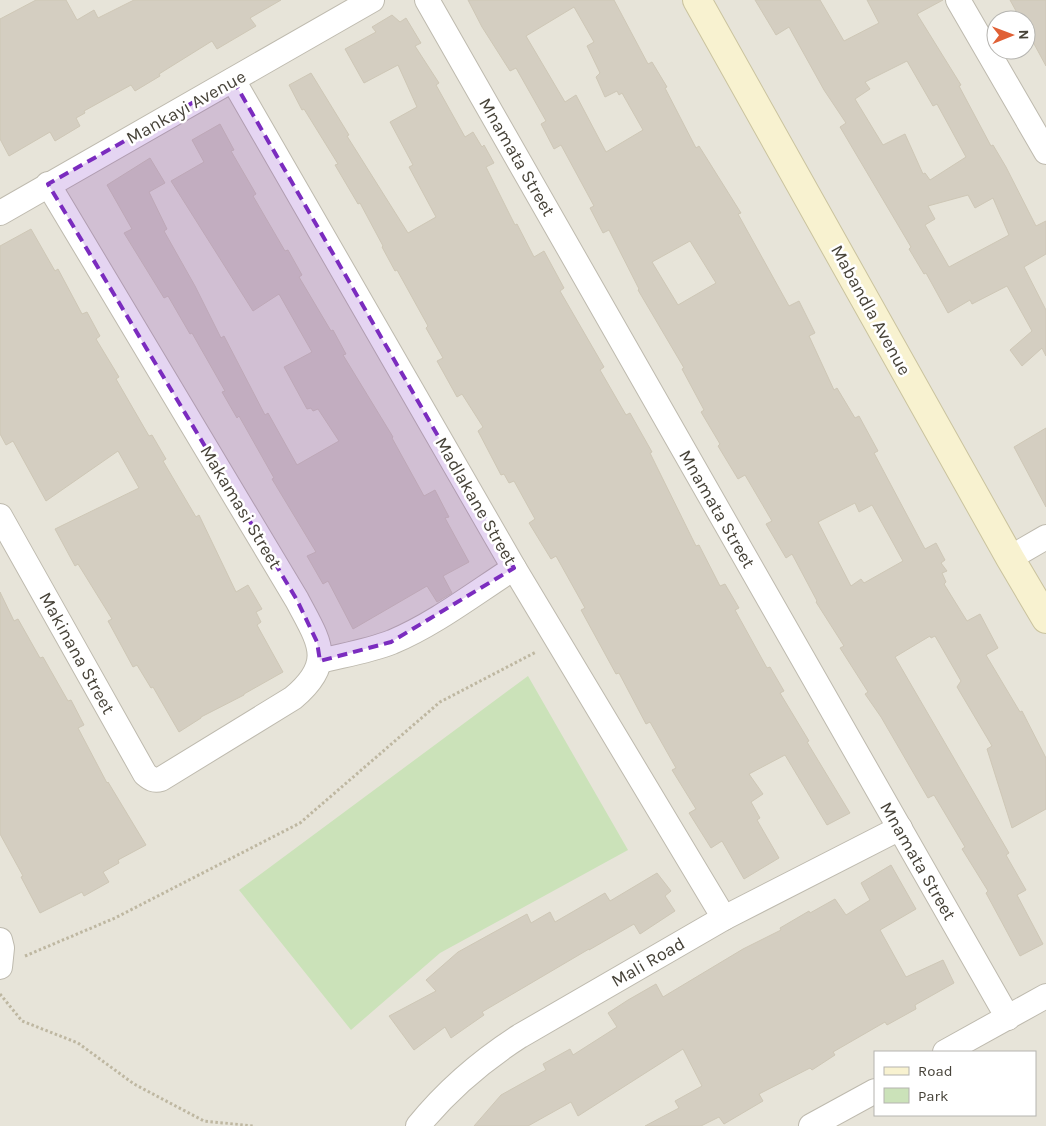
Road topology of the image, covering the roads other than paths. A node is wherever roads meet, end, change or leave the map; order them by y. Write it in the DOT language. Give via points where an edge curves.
graph roads {
  1 [pos="372,0"];
  2 [pos="428,0"];
  3 [pos="697,0"];
  4 [pos="958,0"];
  5 [pos="233,80"];
  6 [pos="1046,152"];
  7 [pos="48,184"];
  8 [pos="0,213"];
  9 [pos="0,516"];
  10 [pos="1046,537"];
  11 [pos="1010,558"];
  12 [pos="514,568"];
  13 [pos="1046,619"];
  14 [pos="320,661"];
  15 [pos="900,828"];
  16 [pos="724,918"];
  17 [pos="0,940"];
  18 [pos="1,966"];
  19 [pos="1046,996"];
  20 [pos="1008,1018"];
  21 [pos="947,1051"];
  22 [pos="874,1092"];
  23 [pos="418,1126"];
  24 [pos="811,1126"];
  1 -- 5 [label="street, Mankayi Avenue"];
  2 -- 15 [label="street, Mnamata Street"];
  3 -- 11 [label="street, Mabandla Avenue"];
  4 -- 6 [label="street"];
  5 -- 7 [label="street, Mankayi Avenue"];
  5 -- 12 [label="street, Madlakane Street"];
  7 -- 8 [label="street, Mankayi Avenue"];
  7 -- 14 [label="street, Makamasi Street" via="296,600 317,642"];
  9 -- 14 [label="street, Makinana Street" via="150,779 161,779 293,698 316,674"];
  10 -- 11 [label="street"];
  11 -- 13 [label="street, Mabandla Avenue"];
  12 -- 14 [label="street" via="420,628 391,642"];
  12 -- 16 [label="street, Madlakane Street"];
  15 -- 16 [label="street, Mali Road"];
  15 -- 20 [label="street, Mnamata Street"];
  16 -- 23 [label="street, Mali Road" via="488,1057"];
  17 -- 18 [label="street"];
  19 -- 20 [label="street"];
  20 -- 21 [label="street"];
  22 -- 24 [label="street"];
}
